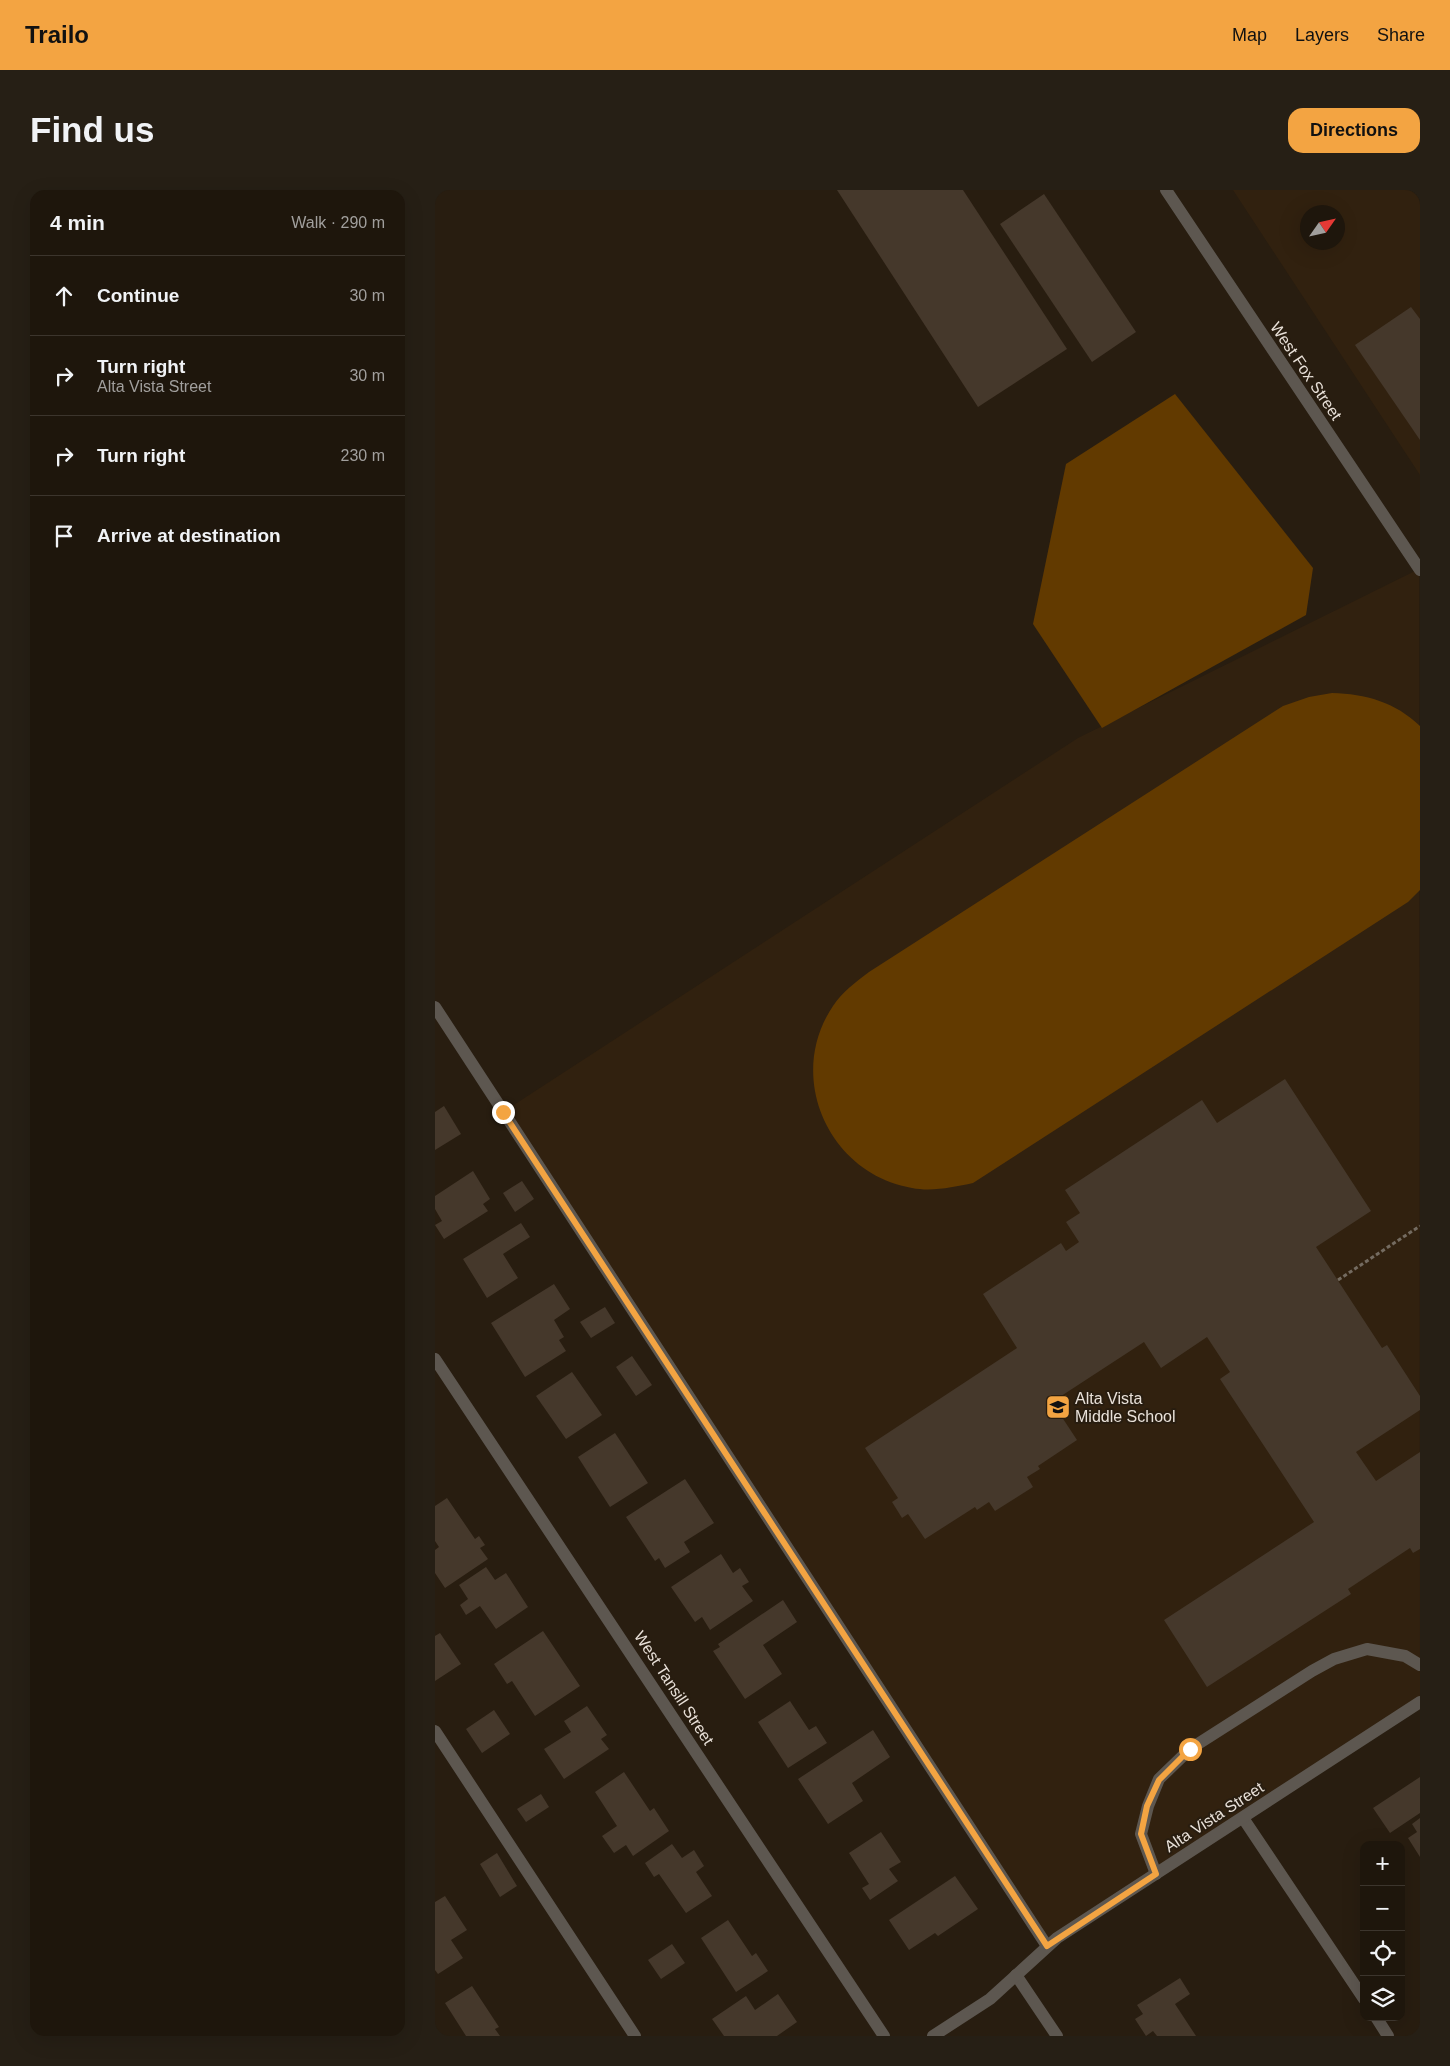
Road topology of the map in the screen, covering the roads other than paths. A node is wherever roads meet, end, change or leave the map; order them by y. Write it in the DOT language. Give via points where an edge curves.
graph roads {
  1 [pos="1166,190"];
  2 [pos="1420,570"];
  3 [pos="435,1008"];
  4 [pos="435,1359"];
  5 [pos="1420,1665"];
  6 [pos="1420,1702"];
  7 [pos="435,1731"];
  8 [pos="1243,1818"];
  9 [pos="1156,1874"];
  10 [pos="1047,1946"];
  11 [pos="1016,1974"];
  12 [pos="1360,1993"];
  13 [pos="1379,2021"];
  14 [pos="635,2036"];
  15 [pos="884,2036"];
  16 [pos="933,2036"];
  17 [pos="1057,2036"];
  18 [pos="1388,2036"];
  1 -- 2 [label="street, West Fox Street"];
  3 -- 10 [label="street"];
  4 -- 15 [label="street, West Tansill Street"];
  5 -- 9 [label="street" via="1405,1656 1367,1649 1334,1659 1190,1749 1159,1780 1147,1806 1141,1834"];
  6 -- 8 [label="street, Alta Vista Street"];
  7 -- 14 [label="street"];
  8 -- 9 [label="street, Alta Vista Street"];
  8 -- 12 [label="street"];
  9 -- 10 [label="street, Alta Vista Street"];
  10 -- 11 [label="street, Alta Vista Street"];
  11 -- 16 [label="street, Alta Vista Street" via="990,1998"];
  11 -- 17 [label="street"];
  13 -- 18 [label="street"];
}
